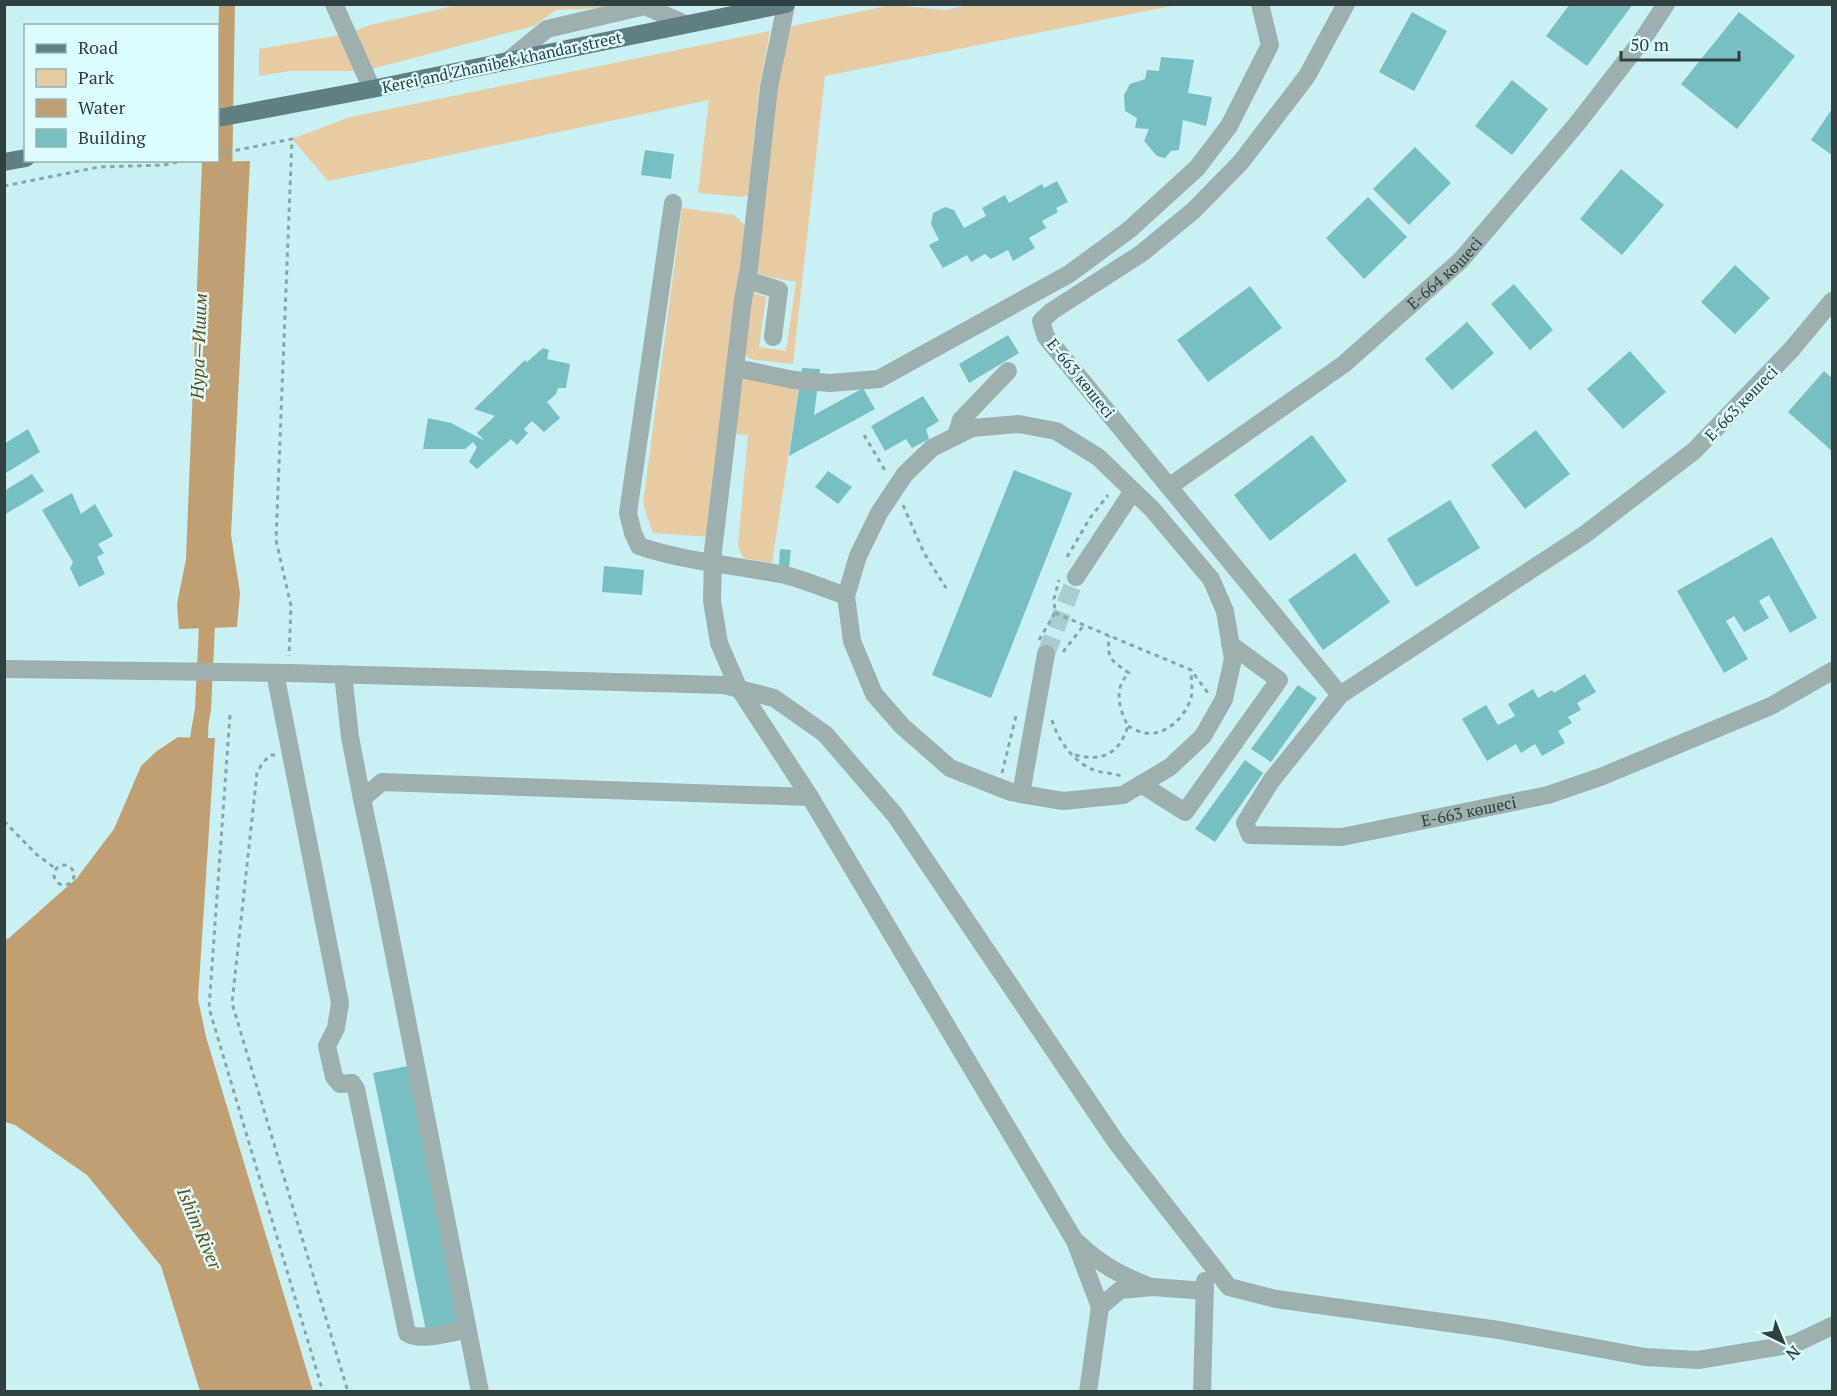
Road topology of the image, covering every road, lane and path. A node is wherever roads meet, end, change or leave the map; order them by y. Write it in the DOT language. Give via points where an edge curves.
graph roads {
  1 [pos="334,4"];
  2 [pos="1260,4"];
  3 [pos="1346,4"];
  4 [pos="1666,4"];
  5 [pos="786,5"];
  6 [pos="740,9"];
  7 [pos="685,24"];
  8 [pos="508,61"];
  9 [pos="372,89"];
  10 [pos="219,118"];
  11 [pos="219,154"];
  12 [pos="24,158"];
  13 [pos="4,162"];
  14 [pos="178,162"];
  15 [pos="4,186"];
  16 [pos="674,203"];
  17 [pos="747,280"];
  18 [pos="1833,301"];
  19 [pos="773,337"];
  20 [pos="736,368"];
  21 [pos="1008,371"];
  22 [pos="864,435"];
  23 [pos="956,436"];
  24 [pos="1127,485"];
  25 [pos="1170,486"];
  26 [pos="896,488"];
  27 [pos="1065,561"];
  28 [pos="713,564"];
  29 [pos="1069,574"];
  30 [pos="946,588"];
  31 [pos="846,597"];
  32 [pos="1055,613"];
  33 [pos="1084,625"];
  34 [pos="1109,636"];
  35 [pos="1230,644"];
  36 [pos="1046,654"];
  37 [pos="4,669"];
  38 [pos="1191,670"];
  39 [pos="1833,671"];
  40 [pos="282,673"];
  41 [pos="343,674"];
  42 [pos="738,687"];
  43 [pos="1340,695"];
  44 [pos="1018,706"];
  45 [pos="1049,712"];
  46 [pos="1215,714"];
  47 [pos="230,715"];
  48 [pos="1128,726"];
  49 [pos="291,753"];
  50 [pos="1073,755"];
  51 [pos="1144,782"];
  52 [pos="998,787"];
  53 [pos="1021,794"];
  54 [pos="810,798"];
  55 [pos="362,799"];
  56 [pos="4,821"];
  57 [pos="56,869"];
  58 [pos="1075,1240"];
  59 [pos="1205,1258"];
  60 [pos="1153,1287"];
  61 [pos="1205,1291"];
  62 [pos="1100,1307"];
  63 [pos="1833,1326"];
  64 [pos="466,1330"];
  65 [pos="323,1392"];
  66 [pos="348,1392"];
  67 [pos="480,1392"];
  68 [pos="1088,1392"];
  69 [pos="1202,1392"];
  1 -- 9 [label="street"];
  2 -- 20 [label="street" via="1270,45 1229,126 1197,168 1129,230 1069,274 879,379 830,383"];
  3 -- 25 [label="street, Е-663 көшесі" via="1307,76 1241,162 1194,210 1142,253 1041,321 1046,337"];
  4 -- 25 [label="street, Е-664 көшесі" via="1576,125 1461,260 1344,364"];
  5 -- 6 [label="main road, Kerei and Zhanibek khandar street"];
  5 -- 17 [label="street" via="769,87"];
  6 -- 7 [label="main road, Kerei and Zhanibek khandar street"];
  7 -- 8 [label="main road, Kerei and Zhanibek khandar street"];
  7 -- 8 [label="street" via="645,6 547,29"];
  8 -- 9 [label="main road, Kerei and Zhanibek khandar street"];
  9 -- 10 [label="main road, Kerei and Zhanibek khandar street"];
  11 -- 40 [label="path" via="292,139 276,540 291,606"];
  12 -- 13 [label="main road"];
  14 -- 15 [label="path" via="99,167"];
  16 -- 28 [label="street" via="628,513 639,546"];
  17 -- 19 [label="street" via="779,290"];
  17 -- 20 [label="street"];
  18 -- 43 [label="street, Е-663 көшесі" via="1694,451 1584,535"];
  20 -- 28 [label="street"];
  21 -- 23 [label="street" via="961,420"];
  22 -- 26 [label="path"];
  23 -- 24 [label="street" via="972,428 1019,424 1056,431 1098,457"];
  23 -- 26 [label="street" via="932,448"];
  24 -- 27 [label="path" via="1090,518"];
  24 -- 29 [label="street"];
  24 -- 35 [label="street" via="1211,579 1225,611"];
  25 -- 43 [label="street, Е-663 көшесі"];
  26 -- 30 [label="path" via="924,553"];
  26 -- 31 [label="street" via="858,556"];
  28 -- 31 [label="street" via="786,576"];
  28 -- 42 [label="street" via="712,601 719,643"];
  29 -- 32 [label="path" via="1054,599"];
  31 -- 52 [label="street" via="852,641 874,694 902,726 950,768"];
  32 -- 33 [label="path"];
  32 -- 36 [label="path"];
  33 -- 34 [label="path"];
  33 -- 36 [label="path"];
  34 -- 38 [label="path"];
  34 -- 48 [label="path" via="1108,652 1129,673 1118,698"];
  35 -- 46 [label="street" via="1233,659 1224,699"];
  35 -- 51 [label="street" via="1279,681 1185,812"];
  36 -- 53 [label="street"];
  37 -- 40 [label="street"];
  38 -- 46 [label="path" via="1208,691"];
  38 -- 48 [label="path" via="1191,697 1181,718 1155,733 1142,733"];
  39 -- 43 [label="street, Е-663 көшесі" via="1771,706 1548,795 1342,837 1250,835 1245,823 1271,781"];
  40 -- 41 [label="street"];
  40 -- 49 [label="street"];
  41 -- 42 [label="street"];
  41 -- 55 [label="street"];
  42 -- 54 [label="street"];
  42 -- 59 [label="street" via="774,698 825,734 896,815 1116,1142"];
  44 -- 52 [label="path"];
  45 -- 50 [label="path" via="1055,731"];
  46 -- 51 [label="street" via="1203,736 1170,767"];
  47 -- 65 [label="path" via="209,1008"];
  48 -- 50 [label="path" via="1116,749 1101,758"];
  49 -- 64 [label="street" via="340,1003 336,1028 327,1046 334,1077 340,1084 352,1083 356,1089 407,1334 423,1337"];
  49 -- 66 [label="path" via="270,755 257,773 232,1003"];
  50 -- 51 [label="path" via="1089,768"];
  51 -- 53 [label="street" via="1123,795 1063,801"];
  52 -- 53 [label="street"];
  54 -- 55 [label="street" via="382,782"];
  54 -- 58 [label="street"];
  55 -- 64 [label="street"];
  56 -- 57 [label="path"];
  57 -- 57 [label="path" via="68,866 74,873 72,880 67,884 57,882"];
  58 -- 60 [label="street" via="1095,1260"];
  58 -- 62 [label="street"];
  59 -- 61 [label="street"];
  59 -- 63 [label="street" via="1229,1287 1276,1299 1499,1330 1645,1357 1698,1360 1794,1344"];
  60 -- 61 [label="street"];
  60 -- 62 [label="street" via="1120,1290"];
  61 -- 69 [label="street"];
  62 -- 68 [label="street"];
  64 -- 67 [label="street"];
}
